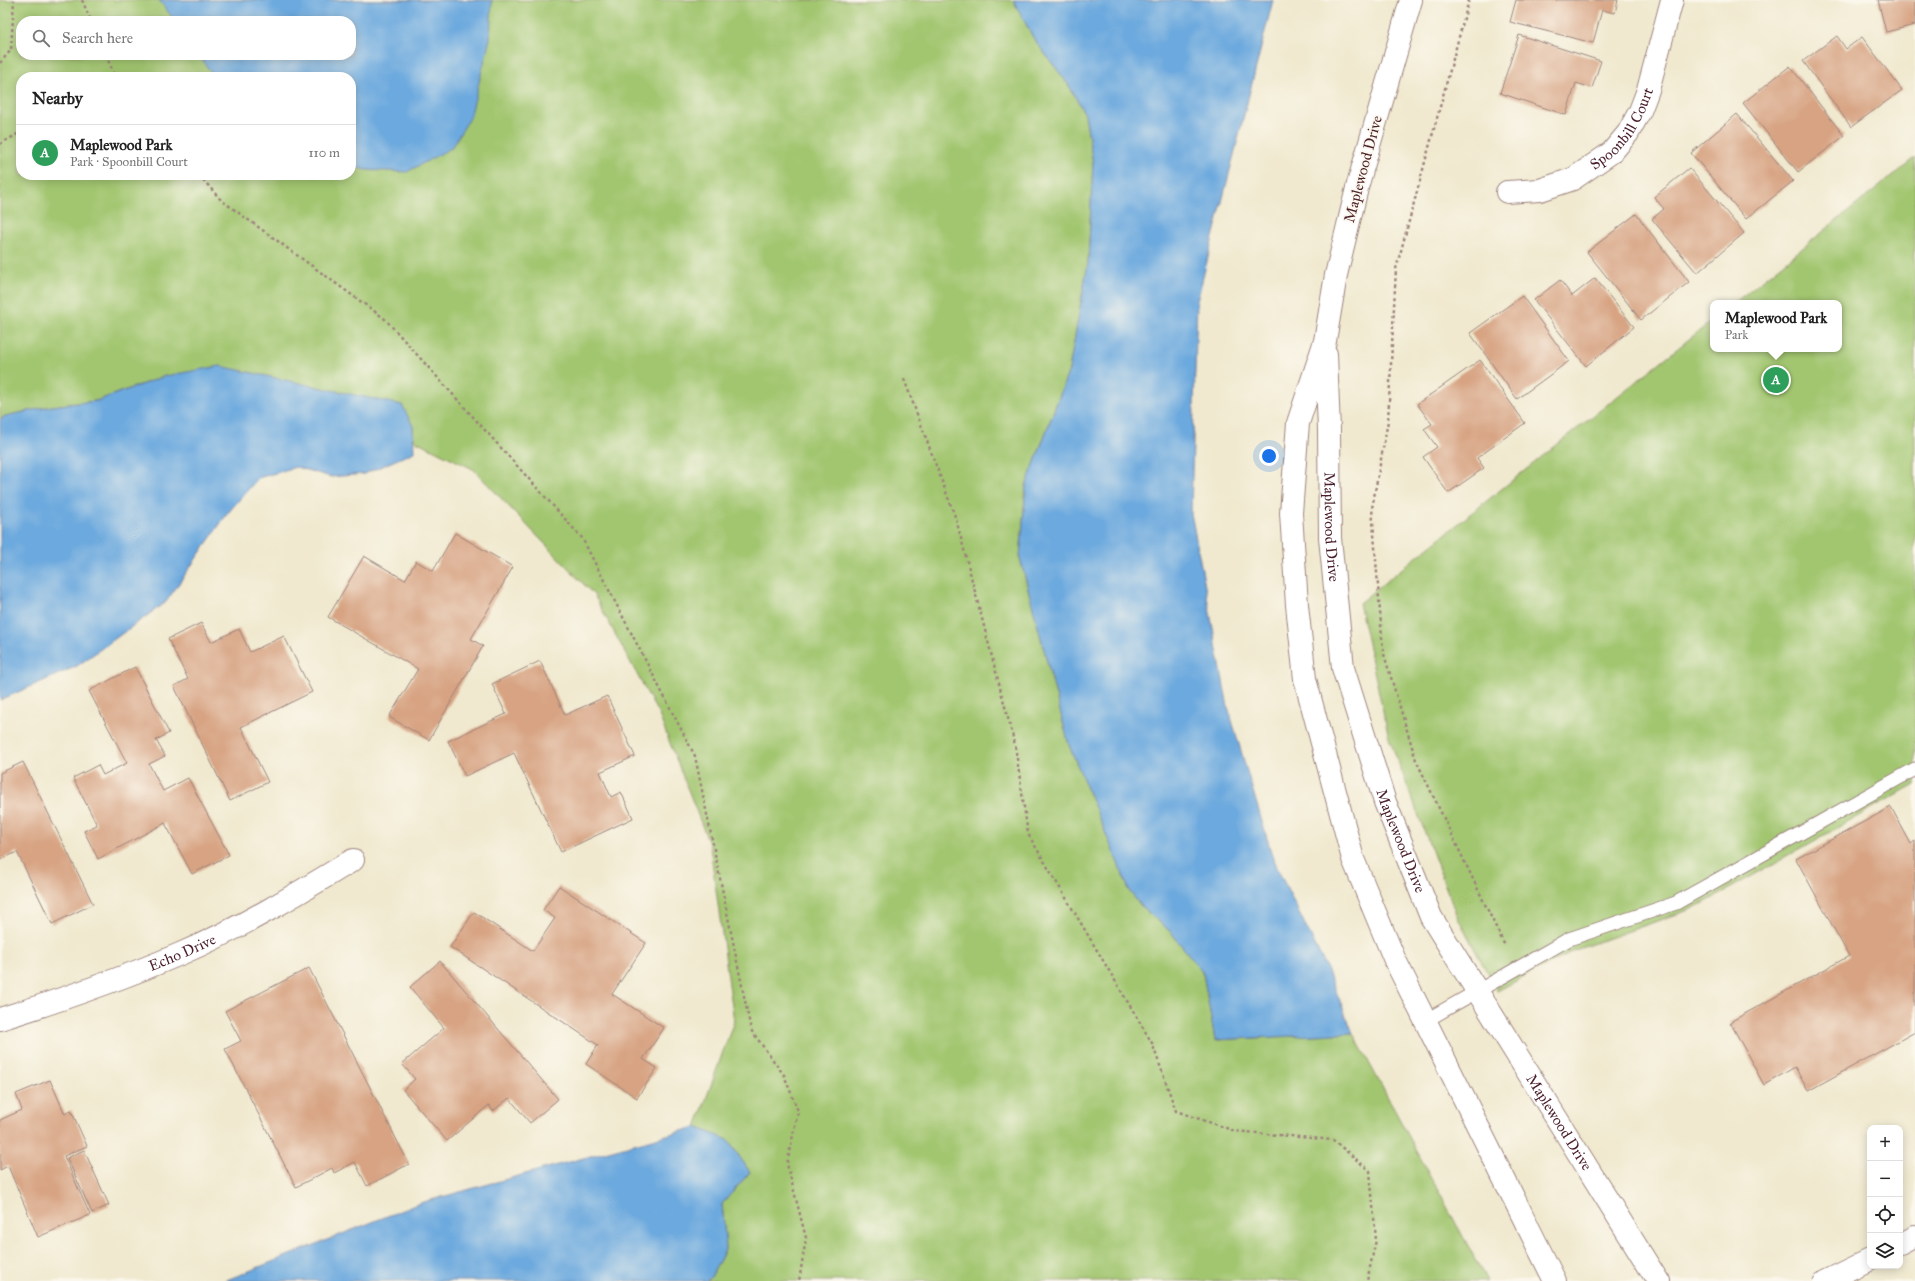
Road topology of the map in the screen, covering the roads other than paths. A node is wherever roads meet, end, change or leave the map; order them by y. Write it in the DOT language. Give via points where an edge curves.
graph roads {
  1 [pos="1411,0"];
  2 [pos="1672,0"];
  3 [pos="1507,192"];
  4 [pos="1325,341"];
  5 [pos="1915,769"];
  6 [pos="353,860"];
  7 [pos="1477,992"];
  8 [pos="0,1019"];
  9 [pos="1425,1021"];
  10 [pos="1915,1236"];
  11 [pos="1903,1242"];
  12 [pos="1867,1260"];
  13 [pos="1555,1281"];
  14 [pos="1658,1281"];
  15 [pos="1825,1281"];
  1 -- 4 [label="street, Maplewood Drive" via="1358,184 1336,275"];
  2 -- 3 [label="street, Spoonbill Court" via="1640,111 1628,133 1612,152 1573,179 1540,190"];
  4 -- 7 [label="street, Maplewood Drive" via="1330,538 1343,668 1385,802 1431,917"];
  4 -- 9 [label="street, Maplewood Drive" via="1298,423 1291,513 1305,679 1353,859 1394,958"];
  5 -- 7 [label="lane" via="1676,903 1569,939"];
  6 -- 8 [label="street, Echo Drive" via="267,911 181,954 92,989"];
  7 -- 9 [label="lane"];
  7 -- 14 [label="street, Maplewood Drive"];
  9 -- 13 [label="street, Maplewood Drive"];
  10 -- 11 [label="street"];
  12 -- 15 [label="street"];
}
